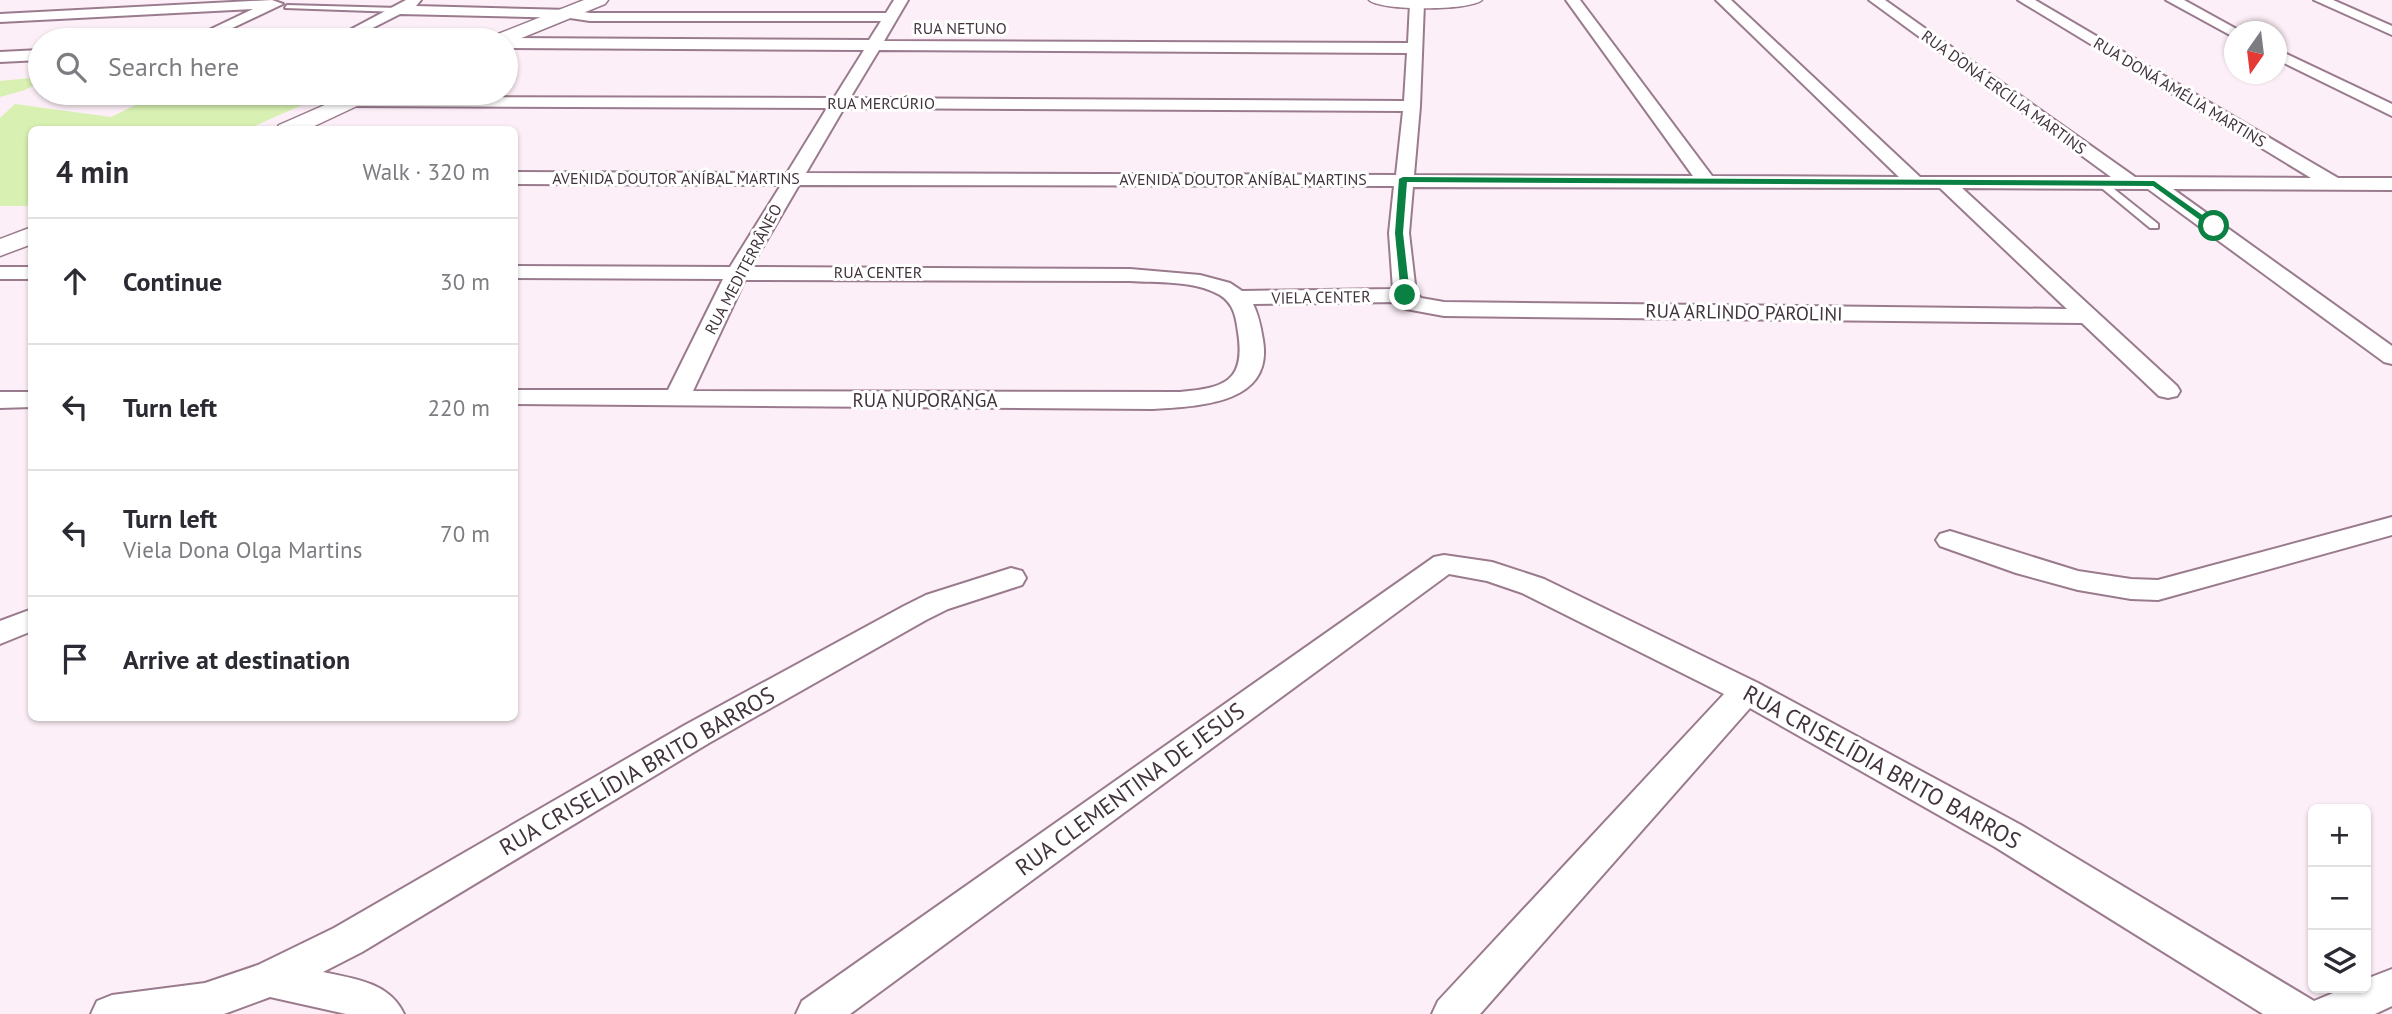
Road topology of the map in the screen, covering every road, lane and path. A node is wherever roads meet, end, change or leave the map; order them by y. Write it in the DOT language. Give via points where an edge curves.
graph roads {
  1 [pos="169,0"];
  2 [pos="189,0"];
  3 [pos="418,0"];
  4 [pos="599,0"];
  5 [pos="901,0"];
  6 [pos="1378,0"];
  7 [pos="1472,0"];
  8 [pos="1573,0"];
  9 [pos="1723,0"];
  10 [pos="1877,0"];
  11 [pos="2025,0"];
  12 [pos="2173,0"];
  13 [pos="2321,0"];
  14 [pos="1418,3"];
  15 [pos="283,4"];
  16 [pos="209,7"];
  17 [pos="155,10"];
  18 [pos="399,10"];
  19 [pos="570,14"];
  20 [pos="39,16"];
  21 [pos="891,17"];
  22 [pos="0,18"];
  23 [pos="2224,26"];
  24 [pos="224,28"];
  25 [pos="362,28"];
  26 [pos="2392,31"];
  27 [pos="518,33"];
  28 [pos="10,34"];
  29 [pos="518,43"];
  30 [pos="873,46"];
  31 [pos="1415,48"];
  32 [pos="28,56"];
  33 [pos="0,57"];
  34 [pos="2287,57"];
  35 [pos="518,99"];
  36 [pos="842,103"];
  37 [pos="342,105"];
  38 [pos="1412,106"];
  39 [pos="2392,111"];
  40 [pos="296,126"];
  41 [pos="518,178"];
  42 [pos="793,179"];
  43 [pos="1403,179"];
  44 [pos="1705,180"];
  45 [pos="1915,181"];
  46 [pos="1944,182"];
  47 [pos="2101,183"];
  48 [pos="2132,184"];
  49 [pos="2154,184"];
  50 [pos="2334,184"];
  51 [pos="2392,184"];
  52 [pos="2154,226"];
  53 [pos="28,236"];
  54 [pos="1,246"];
  55 [pos="738,271"];
  56 [pos="518,272"];
  57 [pos="0,273"];
  58 [pos="28,273"];
  59 [pos="1405,295"];
  60 [pos="1238,298"];
  61 [pos="2087,316"];
  62 [pos="2392,357"];
  63 [pos="2168,391"];
  64 [pos="518,397"];
  65 [pos="677,398"];
  66 [pos="28,399"];
  67 [pos="0,400"];
  68 [pos="2392,526"];
  69 [pos="1950,540"];
  70 [pos="1444,564"];
  71 [pos="1011,578"];
  72 [pos="28,621"];
  73 [pos="0,633"];
  74 [pos="1746,691"];
  75 [pos="270,979"];
  76 [pos="2392,986"];
  77 [pos="202,1008"];
  78 [pos="112,1014"];
  79 [pos="383,1014"];
  80 [pos="817,1014"];
  81 [pos="1453,1014"];
  82 [pos="2299,1014"];
  83 [pos="2329,1014"];
  1 -- 17 [label="street"];
  2 -- 16 [label="street"];
  3 -- 18 [label="street"];
  4 -- 19 [label="street"];
  5 -- 21 [label="street, RUA MEDITERRÂNEO"];
  6 -- 14 [label="street"];
  7 -- 14 [label="street"];
  8 -- 44 [label="street"];
  9 -- 45 [label="street"];
  10 -- 48 [label="street, RUA DONÁ ERCÍLIA MARTINS"];
  11 -- 50 [label="street, RUA DONÁ AMÉLIA MARTINS"];
  12 -- 23 [label="street"];
  13 -- 26 [label="street"];
  14 -- 31 [label="street"];
  15 -- 16 [label="street"];
  15 -- 18 [label="lane"];
  15 -- 24 [label="street"];
  16 -- 17 [label="street"];
  17 -- 20 [label="street"];
  18 -- 19 [label="street"];
  18 -- 25 [label="street"];
  19 -- 21 [label="street"];
  19 -- 27 [label="street"];
  20 -- 22 [label="street"];
  20 -- 28 [label="street"];
  21 -- 30 [label="street, RUA MEDITERRÂNEO"];
  29 -- 30 [label="street, RUA NETUNO"];
  30 -- 31 [label="street, RUA NETUNO"];
  30 -- 36 [label="street, RUA MEDITERRÂNEO"];
  31 -- 38 [label="street"];
  32 -- 33 [label="street"];
  34 -- 39 [label="street"];
  35 -- 36 [label="street, RUA MERCÚRIO"];
  36 -- 38 [label="street, RUA MERCÚRIO"];
  36 -- 42 [label="street, RUA MEDITERRÂNEO"];
  37 -- 40 [label="street"];
  38 -- 43 [label="street"];
  41 -- 42 [label="street, AVENIDA DOUTOR ANÍBAL MARTINS"];
  42 -- 43 [label="street, AVENIDA DOUTOR ANÍBAL MARTINS"];
  42 -- 55 [label="street, RUA MEDITERRÂNEO"];
  43 -- 44 [label="street, AVENIDA DOUTOR ANÍBAL MARTINS"];
  43 -- 59 [label="street" via="1399,233"];
  44 -- 45 [label="street, AVENIDA DOUTOR ANÍBAL MARTINS"];
  45 -- 46 [label="street, AVENIDA DOUTOR ANÍBAL MARTINS"];
  46 -- 47 [label="street, AVENIDA DOUTOR ANÍBAL MARTINS"];
  46 -- 61 [label="street"];
  47 -- 48 [label="street, AVENIDA DOUTOR ANÍBAL MARTINS"];
  47 -- 52 [label="lane"];
  48 -- 49 [label="street, AVENIDA DOUTOR ANÍBAL MARTINS"];
  49 -- 50 [label="street, AVENIDA DOUTOR ANÍBAL MARTINS"];
  49 -- 62 [label="street"];
  50 -- 51 [label="street, AVENIDA DOUTOR ANÍBAL MARTINS"];
  53 -- 54 [label="street"];
  55 -- 56 [label="street, RUA CENTER"];
  55 -- 60 [label="street, RUA CENTER" via="1130,275 1198,281"];
  55 -- 65 [label="street, RUA MEDITERRÂNEO"];
  57 -- 58 [label="street"];
  59 -- 60 [label="street, VIELA CENTER"];
  59 -- 61 [label="street, RUA ARLINDO PAROLINI" via="1415,304 1444,309"];
  60 -- 65 [label="street, RUA NUPORANGA" via="1248,314 1253,361 1246,378 1199,398"];
  61 -- 63 [label="street"];
  64 -- 65 [label="street, RUA NUPORANGA"];
  66 -- 67 [label="street"];
  68 -- 69 [label="street" via="2158,590 2091,585"];
  70 -- 74 [label="street, RUA CRISELÍDIA BRITO BARROS" via="1492,572 1532,586"];
  70 -- 80 [label="street, RUA CLEMENTINA DE JESUS"];
  71 -- 75 [label="street, RUA CRISELÍDIA BRITO BARROS" via="915,613 698,734 348,940"];
  72 -- 73 [label="street"];
  74 -- 81 [label="street"];
  74 -- 82 [label="street, RUA CRISELÍDIA BRITO BARROS" via="2008,836"];
  75 -- 77 [label="street, RUA CRISELÍDIA BRITO BARROS"];
  75 -- 79 [label="street" via="363,999"];
  76 -- 83 [label="street"];
  77 -- 78 [label="street, RUA CRISELÍDIA BRITO BARROS"];
}
